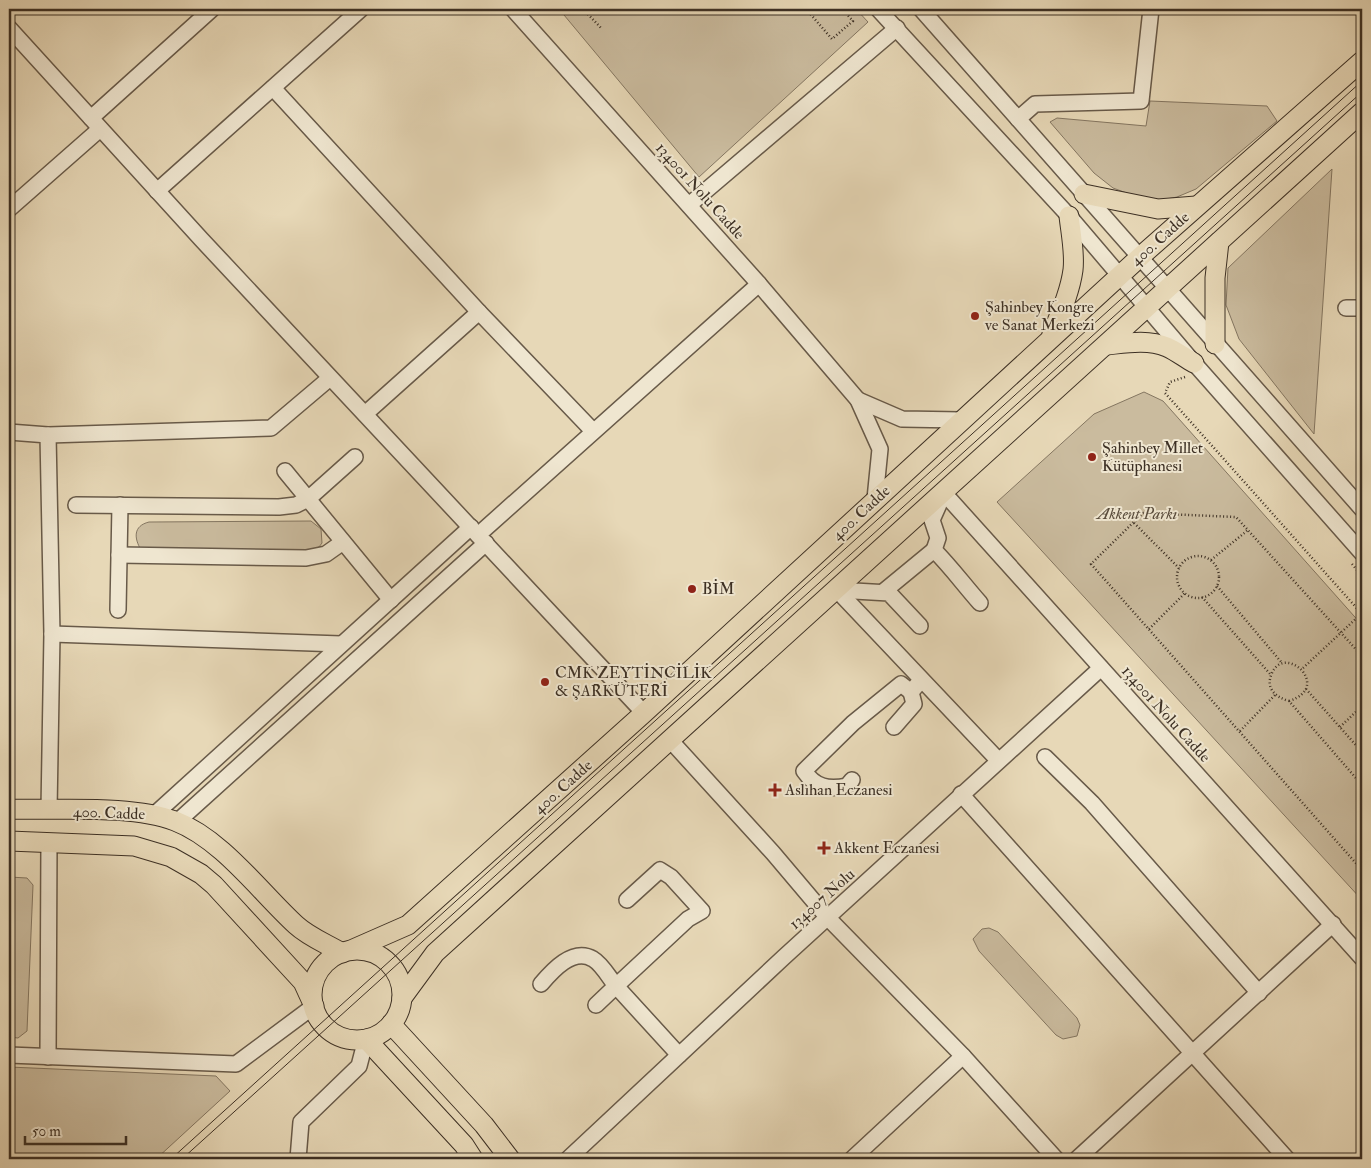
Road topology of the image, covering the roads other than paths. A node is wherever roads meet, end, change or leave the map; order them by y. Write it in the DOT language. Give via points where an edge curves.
graph roads {
  1 [pos="212,9"];
  2 [pos="361,9"];
  3 [pos="513,9"];
  4 [pos="878,9"];
  5 [pos="921,9"];
  6 [pos="1150,9"];
  7 [pos="9,28"];
  8 [pos="897,28"];
  9 [pos="1362,60"];
  10 [pos="273,88"];
  11 [pos="1362,112"];
  12 [pos="1018,119"];
  13 [pos="96,123"];
  14 [pos="157,191"];
  15 [pos="1084,194"];
  16 [pos="689,205"];
  17 [pos="1196,206"];
  18 [pos="9,209"];
  19 [pos="1069,216"];
  20 [pos="1219,242"];
  21 [pos="1141,256"];
  22 [pos="1120,275"];
  23 [pos="759,284"];
  24 [pos="1168,289"];
  25 [pos="1148,308"];
  26 [pos="1346,308"];
  27 [pos="1362,308"];
  28 [pos="479,312"];
  29 [pos="1050,339"];
  30 [pos="1215,344"];
  31 [pos="1107,345"];
  32 [pos="1191,369"];
  33 [pos="330,378"];
  34 [pos="858,400"];
  35 [pos="365,414"];
  36 [pos="960,420"];
  37 [pos="592,431"];
  38 [pos="9,432"];
  39 [pos="48,435"];
  40 [pos="355,457"];
  41 [pos="285,471"];
  42 [pos="944,493"];
  43 [pos="308,499"];
  44 [pos="875,500"];
  45 [pos="76,505"];
  46 [pos="120,505"];
  47 [pos="1362,509"];
  48 [pos="478,535"];
  49 [pos="343,542"];
  50 [pos="934,550"];
  51 [pos="1362,554"];
  52 [pos="119,555"];
  53 [pos="838,590"];
  54 [pos="883,592"];
  55 [pos="391,600"];
  56 [pos="980,603"];
  57 [pos="118,610"];
  58 [pos="920,626"];
  59 [pos="52,634"];
  60 [pos="342,644"];
  61 [pos="1101,668"];
  62 [pos="924,679"];
  63 [pos="911,692"];
  64 [pos="644,713"];
  65 [pos="894,727"];
  66 [pos="671,741"];
  67 [pos="1045,757"];
  68 [pos="998,760"];
  69 [pos="852,780"];
  70 [pos="961,794"];
  71 [pos="9,809"];
  72 [pos="49,810"];
  73 [pos="154,815"];
  74 [pos="177,822"];
  75 [pos="9,841"];
  76 [pos="49,842"];
  77 [pos="627,900"];
  78 [pos="828,918"];
  79 [pos="1333,924"];
  80 [pos="346,951"];
  81 [pos="1362,958"];
  82 [pos="541,984"];
  83 [pos="616,986"];
  84 [pos="1259,993"];
  85 [pos="402,998"];
  86 [pos="596,1005"];
  87 [pos="314,1006"];
  88 [pos="391,1024"];
  89 [pos="366,1039"];
  90 [pos="1192,1054"];
  91 [pos="9,1055"];
  92 [pos="679,1055"];
  93 [pos="963,1056"];
  94 [pos="48,1057"];
  95 [pos="298,1159"];
  96 [pos="473,1159"];
  97 [pos="510,1159"];
  98 [pos="568,1159"];
  99 [pos="852,1159"];
  100 [pos="1056,1159"];
  101 [pos="1077,1159"];
  102 [pos="1287,1159"];
  1 -- 13 [label="street"];
  2 -- 10 [label="street"];
  3 -- 16 [label="street, 134001 Nolu Cadde"];
  4 -- 8 [label="street"];
  5 -- 12 [label="street"];
  6 -- 12 [label="street" via="1141,101 1035,104"];
  7 -- 13 [label="street"];
  8 -- 16 [label="street"];
  8 -- 19 [label="street"];
  9 -- 17 [label="main road, 400. Cadde"];
  10 -- 14 [label="street"];
  10 -- 28 [label="street"];
  11 -- 20 [label="main road"];
  12 -- 15 [label="street"];
  13 -- 14 [label="street"];
  13 -- 18 [label="street"];
  14 -- 33 [label="street"];
  15 -- 17 [label="main road" via="1158,209"];
  15 -- 21 [label="street"];
  16 -- 23 [label="street, 134001 Nolu Cadde"];
  17 -- 21 [label="main road, 400. Cadde"];
  19 -- 22 [label="street"];
  19 -- 29 [label="main road" via="1072,271 1064,305"];
  20 -- 24 [label="main road"];
  20 -- 30 [label="main road" via="1215,278"];
  21 -- 22 [label="main road, 400. Cadde"];
  21 -- 24 [label="street"];
  22 -- 25 [label="street"];
  22 -- 29 [label="main road, 400. Cadde"];
  23 -- 34 [label="street, 134001 Nolu Cadde"];
  23 -- 37 [label="street"];
  24 -- 25 [label="main road"];
  24 -- 30 [label="street"];
  25 -- 31 [label="main road"];
  25 -- 32 [label="street"];
  26 -- 27 [label="street"];
  28 -- 35 [label="street"];
  28 -- 37 [label="street"];
  29 -- 36 [label="main road, 400. Cadde"];
  30 -- 47 [label="street"];
  31 -- 32 [label="main road" via="1158,344"];
  31 -- 42 [label="main road"];
  32 -- 51 [label="street"];
  33 -- 35 [label="street"];
  33 -- 39 [label="street" via="271,428"];
  34 -- 36 [label="street, 134001 Nolu Cadde" via="902,419"];
  34 -- 44 [label="street, 134001 Nolu Cadde" via="880,449"];
  35 -- 48 [label="street"];
  36 -- 44 [label="main road, 400. Cadde"];
  37 -- 48 [label="street"];
  38 -- 39 [label="street"];
  39 -- 59 [label="street"];
  40 -- 43 [label="street"];
  41 -- 43 [label="street"];
  42 -- 50 [label="street" via="932,520 938,538"];
  42 -- 53 [label="main road"];
  42 -- 61 [label="street, 134001 Nolu Cadde"];
  43 -- 46 [label="street" via="296,505 278,507"];
  43 -- 49 [label="street"];
  44 -- 64 [label="main road, 400. Cadde"];
  45 -- 46 [label="street"];
  46 -- 52 [label="street"];
  48 -- 55 [label="street"];
  48 -- 64 [label="street"];
  48 -- 74 [label="street"];
  49 -- 52 [label="street" via="313,557"];
  49 -- 55 [label="street"];
  50 -- 54 [label="street"];
  50 -- 56 [label="street"];
  52 -- 57 [label="street"];
  53 -- 54 [label="street"];
  53 -- 62 [label="street"];
  53 -- 66 [label="main road"];
  54 -- 58 [label="street" via="889,593"];
  55 -- 60 [label="street"];
  59 -- 60 [label="street"];
  59 -- 72 [label="street"];
  60 -- 73 [label="street"];
  61 -- 68 [label="street, 134007 Nolu"];
  61 -- 79 [label="street, 134001 Nolu Cadde"];
  62 -- 63 [label="street"];
  62 -- 68 [label="street"];
  63 -- 65 [label="street" via="914,704"];
  63 -- 69 [label="street" via="901,684 853,723 804,772 812,783 831,789 847,786"];
  64 -- 80 [label="main road, 400. Cadde" via="408,926"];
  66 -- 78 [label="street" via="773,852"];
  66 -- 85 [label="main road" via="435,953"];
  67 -- 84 [label="street" via="1092,803"];
  68 -- 70 [label="street, 134007 Nolu"];
  70 -- 78 [label="street, 134007 Nolu"];
  70 -- 90 [label="street"];
  71 -- 72 [label="main road, 400. Cadde"];
  72 -- 73 [label="main road, 400. Cadde"];
  73 -- 74 [label="main road, 400. Cadde"];
  74 -- 80 [label="main road, 400. Cadde" via="214,846 305,933"];
  75 -- 76 [label="main road"];
  76 -- 87 [label="main road" via="134,846 171,857 202,874 303,982"];
  76 -- 94 [label="street"];
  77 -- 83 [label="street" via="660,870 671,877 702,911 688,919"];
  78 -- 92 [label="street, 134007 Nolu"];
  78 -- 93 [label="street"];
  79 -- 81 [label="street, 134001 Nolu Cadde"];
  79 -- 84 [label="street"];
  80 -- 85 [label="main road" via="364,950 388,962 401,984"];
  80 -- 87 [label="main road" via="321,968 312,993"];
  82 -- 83 [label="street" via="572,957 585,957 593,959"];
  83 -- 86 [label="street"];
  83 -- 92 [label="street"];
  84 -- 90 [label="street"];
  85 -- 88 [label="main road"];
  87 -- 89 [label="main road" via="319,1019 339,1036 352,1040"];
  87 -- 94 [label="street" via="236,1064"];
  88 -- 89 [label="main road" via="380,1034"];
  88 -- 97 [label="main road" via="484,1125"];
  89 -- 95 [label="street" via="359,1066 301,1122"];
  89 -- 96 [label="main road" via="464,1145"];
  90 -- 101 [label="street"];
  90 -- 102 [label="street"];
  91 -- 94 [label="street"];
  92 -- 98 [label="street, 134007 Nolu"];
  93 -- 99 [label="street"];
  93 -- 100 [label="street"];
}
